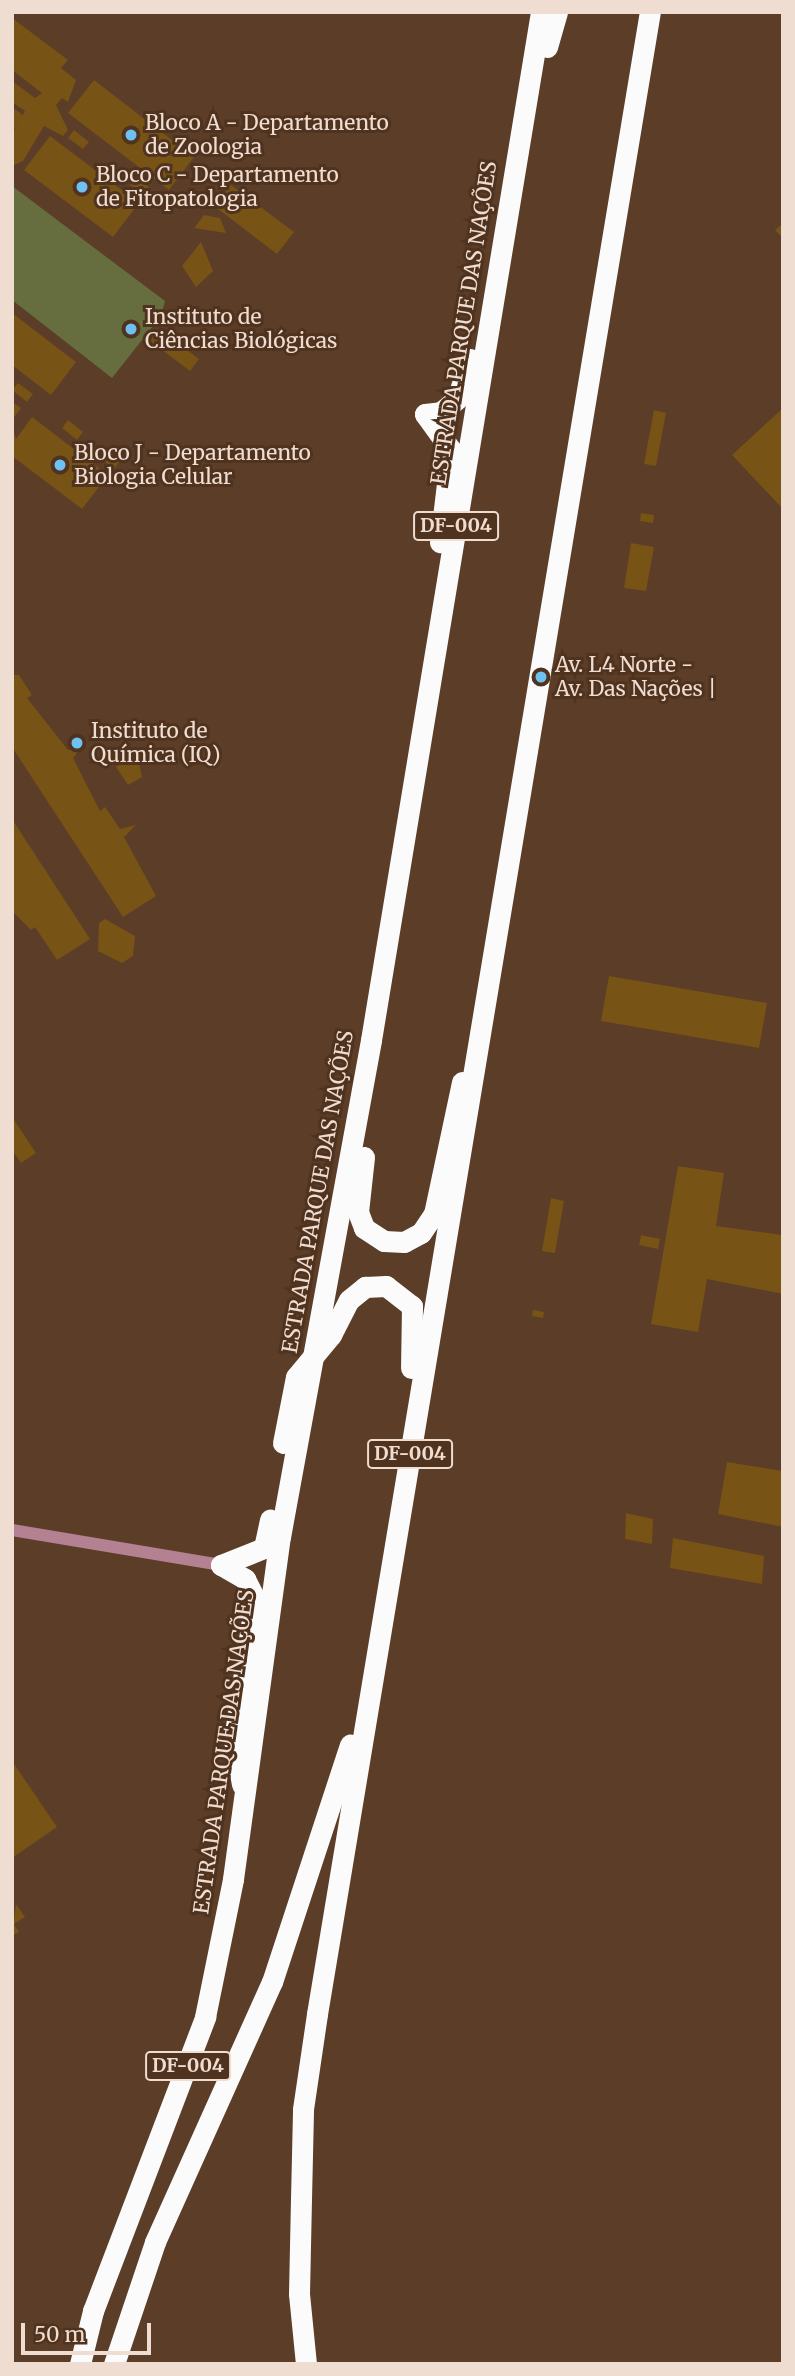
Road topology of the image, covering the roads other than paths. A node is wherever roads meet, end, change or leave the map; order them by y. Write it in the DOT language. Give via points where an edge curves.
graph roads {
  1 [pos="541,12"];
  2 [pos="557,12"];
  3 [pos="637,12"];
  4 [pos="650,12"];
  5 [pos="528,88"];
  6 [pos="628,138"];
  7 [pos="499,257"];
  8 [pos="444,604"];
  9 [pos="481,1039"];
  10 [pos="371,1040"];
  11 [pos="314,1354"];
  12 [pos="402,1497"];
  13 [pos="12,1530"];
  14 [pos="221,1565"];
  15 [pos="376,1660"];
  16 [pos="245,1790"];
  17 [pos="80,2364"];
  18 [pos="114,2364"];
  19 [pos="306,2364"];
  1 -- 5 [label="highway, ESTRADA PARQUE DAS NAÇÕES / DF-004"];
  2 -- 5 [label="highway"];
  3 -- 6 [label="highway" via="624,96"];
  4 -- 6 [label="highway, DF-004"];
  5 -- 7 [label="highway, ESTRADA PARQUE DAS NAÇÕES / DF-004"];
  6 -- 9 [label="highway, DF-004"];
  7 -- 8 [label="highway, ESTRADA PARQUE DAS NAÇÕES / DF-004"];
  7 -- 8 [label="highway" via="477,316 465,383 441,412 425,414 451,450 440,540"];
  8 -- 10 [label="highway, ESTRADA PARQUE DAS NAÇÕES / DF-004"];
  9 -- 10 [label="highway" via="459,1091 433,1214 404,1242 384,1241 364,1228 358,1212 371,1108"];
  9 -- 12 [label="highway, DF-004"];
  10 -- 11 [label="highway, ESTRADA PARQUE DAS NAÇÕES / DF-004"];
  11 -- 12 [label="highway" via="349,1300 365,1287 386,1286 412,1306 415,1344 397,1459"];
  11 -- 14 [label="highway" via="296,1377 264,1548"];
  11 -- 16 [label="highway, ESTRADA PARQUE DAS NAÇÕES / DF-004" via="280,1537"];
  12 -- 15 [label="highway, DF-004"];
  13 -- 14 [label="street"];
  14 -- 16 [label="highway" via="245,1579 255,1599 234,1740 235,1770"];
  15 -- 18 [label="highway" via="288,1939 155,2242"];
  15 -- 19 [label="highway, DF-004" via="303,2109 299,2294"];
  16 -- 17 [label="highway, ESTRADA PARQUE DAS NAÇÕES / DF-004" via="205,2017 93,2311"];
}
